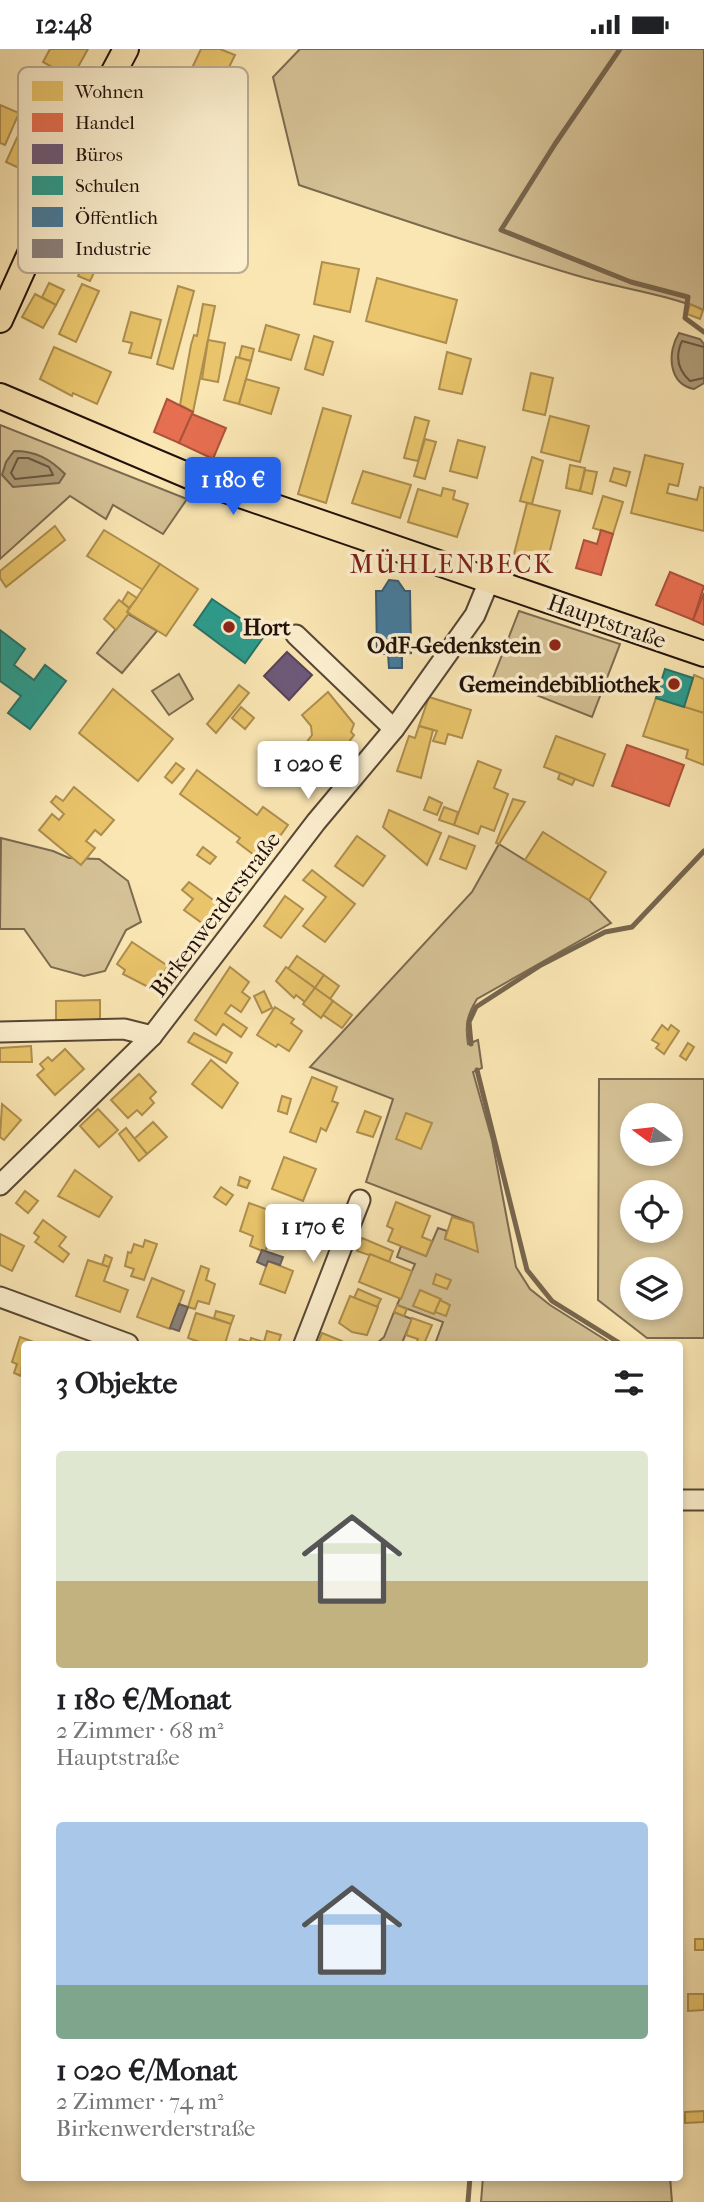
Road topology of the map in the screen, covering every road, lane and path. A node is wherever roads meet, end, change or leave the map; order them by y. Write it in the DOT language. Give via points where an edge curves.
graph roads {
  1 [pos="126,49"];
  2 [pos="116,67"];
  3 [pos="21,273"];
  4 [pos="0,320"];
  5 [pos="0,395"];
  6 [pos="489,581"];
  7 [pos="296,635"];
  8 [pos="704,654"];
  9 [pos="394,729"];
  10 [pos="0,1032"];
  11 [pos="152,1036"];
  12 [pos="0,1185"];
  13 [pos="360,1200"];
  14 [pos="0,1297"];
  15 [pos="120,1341"];
  16 [pos="305,1341"];
  17 [pos="683,1500"];
  18 [pos="704,1500"];
  1 -- 2 [label="main road"];
  3 -- 4 [label="main road"];
  5 -- 6 [label="main road, Hauptstraße" via="208,484"];
  6 -- 8 [label="main road, Hauptstraße"];
  6 -- 9 [label="street, Birkenwerderstraße" via="475,615"];
  7 -- 9 [label="street"];
  9 -- 11 [label="street, Birkenwerderstraße" via="316,822"];
  10 -- 11 [label="street" via="124,1029"];
  11 -- 12 [label="street, Birkenwerderstraße"];
  13 -- 16 [label="street"];
  14 -- 15 [label="street"];
  17 -- 18 [label="street"];
}
